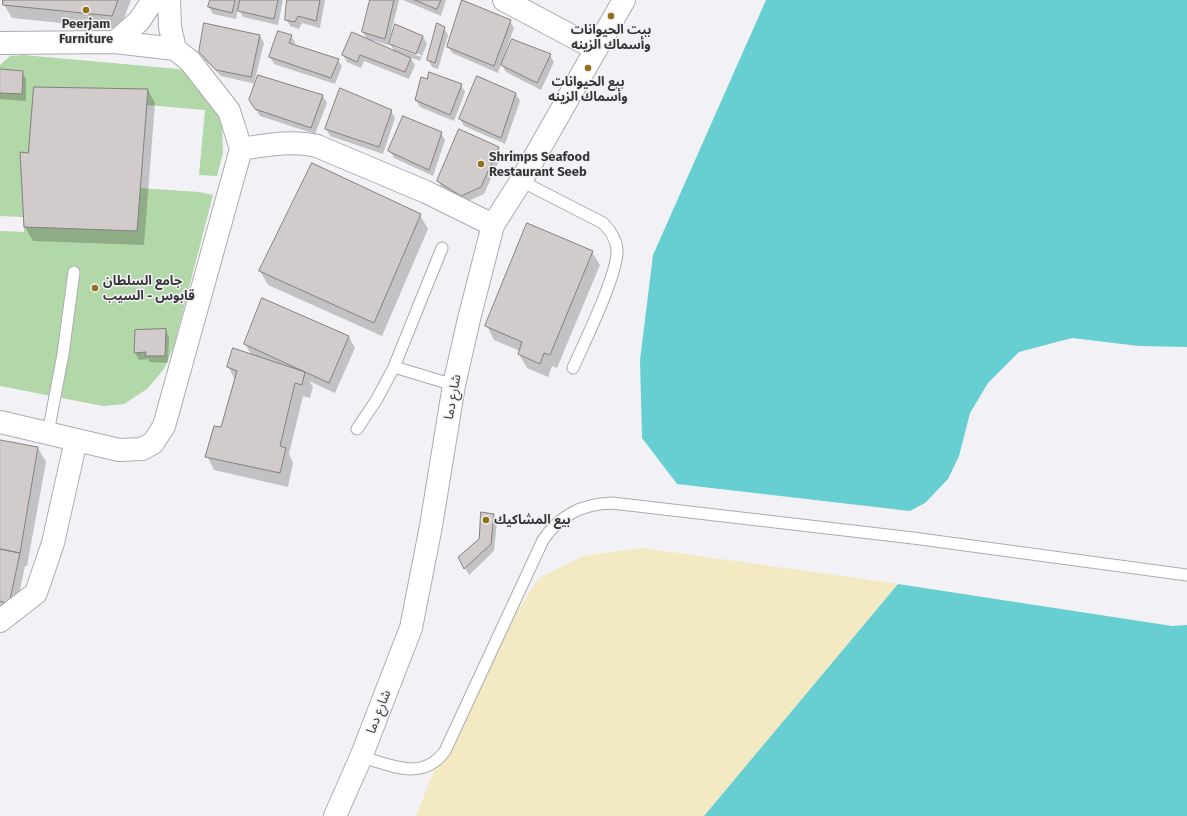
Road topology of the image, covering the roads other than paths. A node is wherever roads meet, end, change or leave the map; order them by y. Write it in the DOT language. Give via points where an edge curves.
graph roads {
  1 [pos="154,0"];
  2 [pos="169,0"];
  3 [pos="504,0"];
  4 [pos="624,0"];
  5 [pos="115,42"];
  6 [pos="0,43"];
  7 [pos="596,49"];
  8 [pos="175,50"];
  9 [pos="241,149"];
  10 [pos="521,181"];
  11 [pos="494,225"];
  12 [pos="442,248"];
  13 [pos="74,272"];
  14 [pos="394,367"];
  15 [pos="573,368"];
  16 [pos="454,386"];
  17 [pos="0,422"];
  18 [pos="358,430"];
  19 [pos="48,433"];
  20 [pos="76,440"];
  21 [pos="1187,575"];
  22 [pos="0,621"];
  23 [pos="361,757"];
  24 [pos="335,816"];
  1 -- 5 [label="street" via="139,21"];
  2 -- 8 [label="street" via="170,26"];
  3 -- 7 [label="street"];
  4 -- 7 [label="street, شارع دما"];
  5 -- 6 [label="street"];
  5 -- 8 [label="street"];
  7 -- 10 [label="street, شارع دما"];
  8 -- 9 [label="street" via="194,66 229,111"];
  9 -- 11 [label="street" via="286,142 317,146 426,192"];
  9 -- 20 [label="street" via="164,426 153,444 142,450 119,450"];
  10 -- 11 [label="street, شارع دما"];
  10 -- 15 [label="lane" via="594,217 610,230 616,244 615,268"];
  11 -- 16 [label="street, شارع دما"];
  12 -- 14 [label="lane"];
  13 -- 19 [label="lane" via="63,354"];
  14 -- 16 [label="lane"];
  14 -- 18 [label="lane"];
  16 -- 23 [label="street, شارع دما" via="431,526 410,628"];
  17 -- 19 [label="street"];
  19 -- 20 [label="street"];
  20 -- 22 [label="street" via="54,544 36,593"];
  21 -- 23 [label="lane" via="913,538 628,505 585,506 561,519 543,540 439,759 431,766 412,770"];
  23 -- 24 [label="street, شارع دما"];
}
